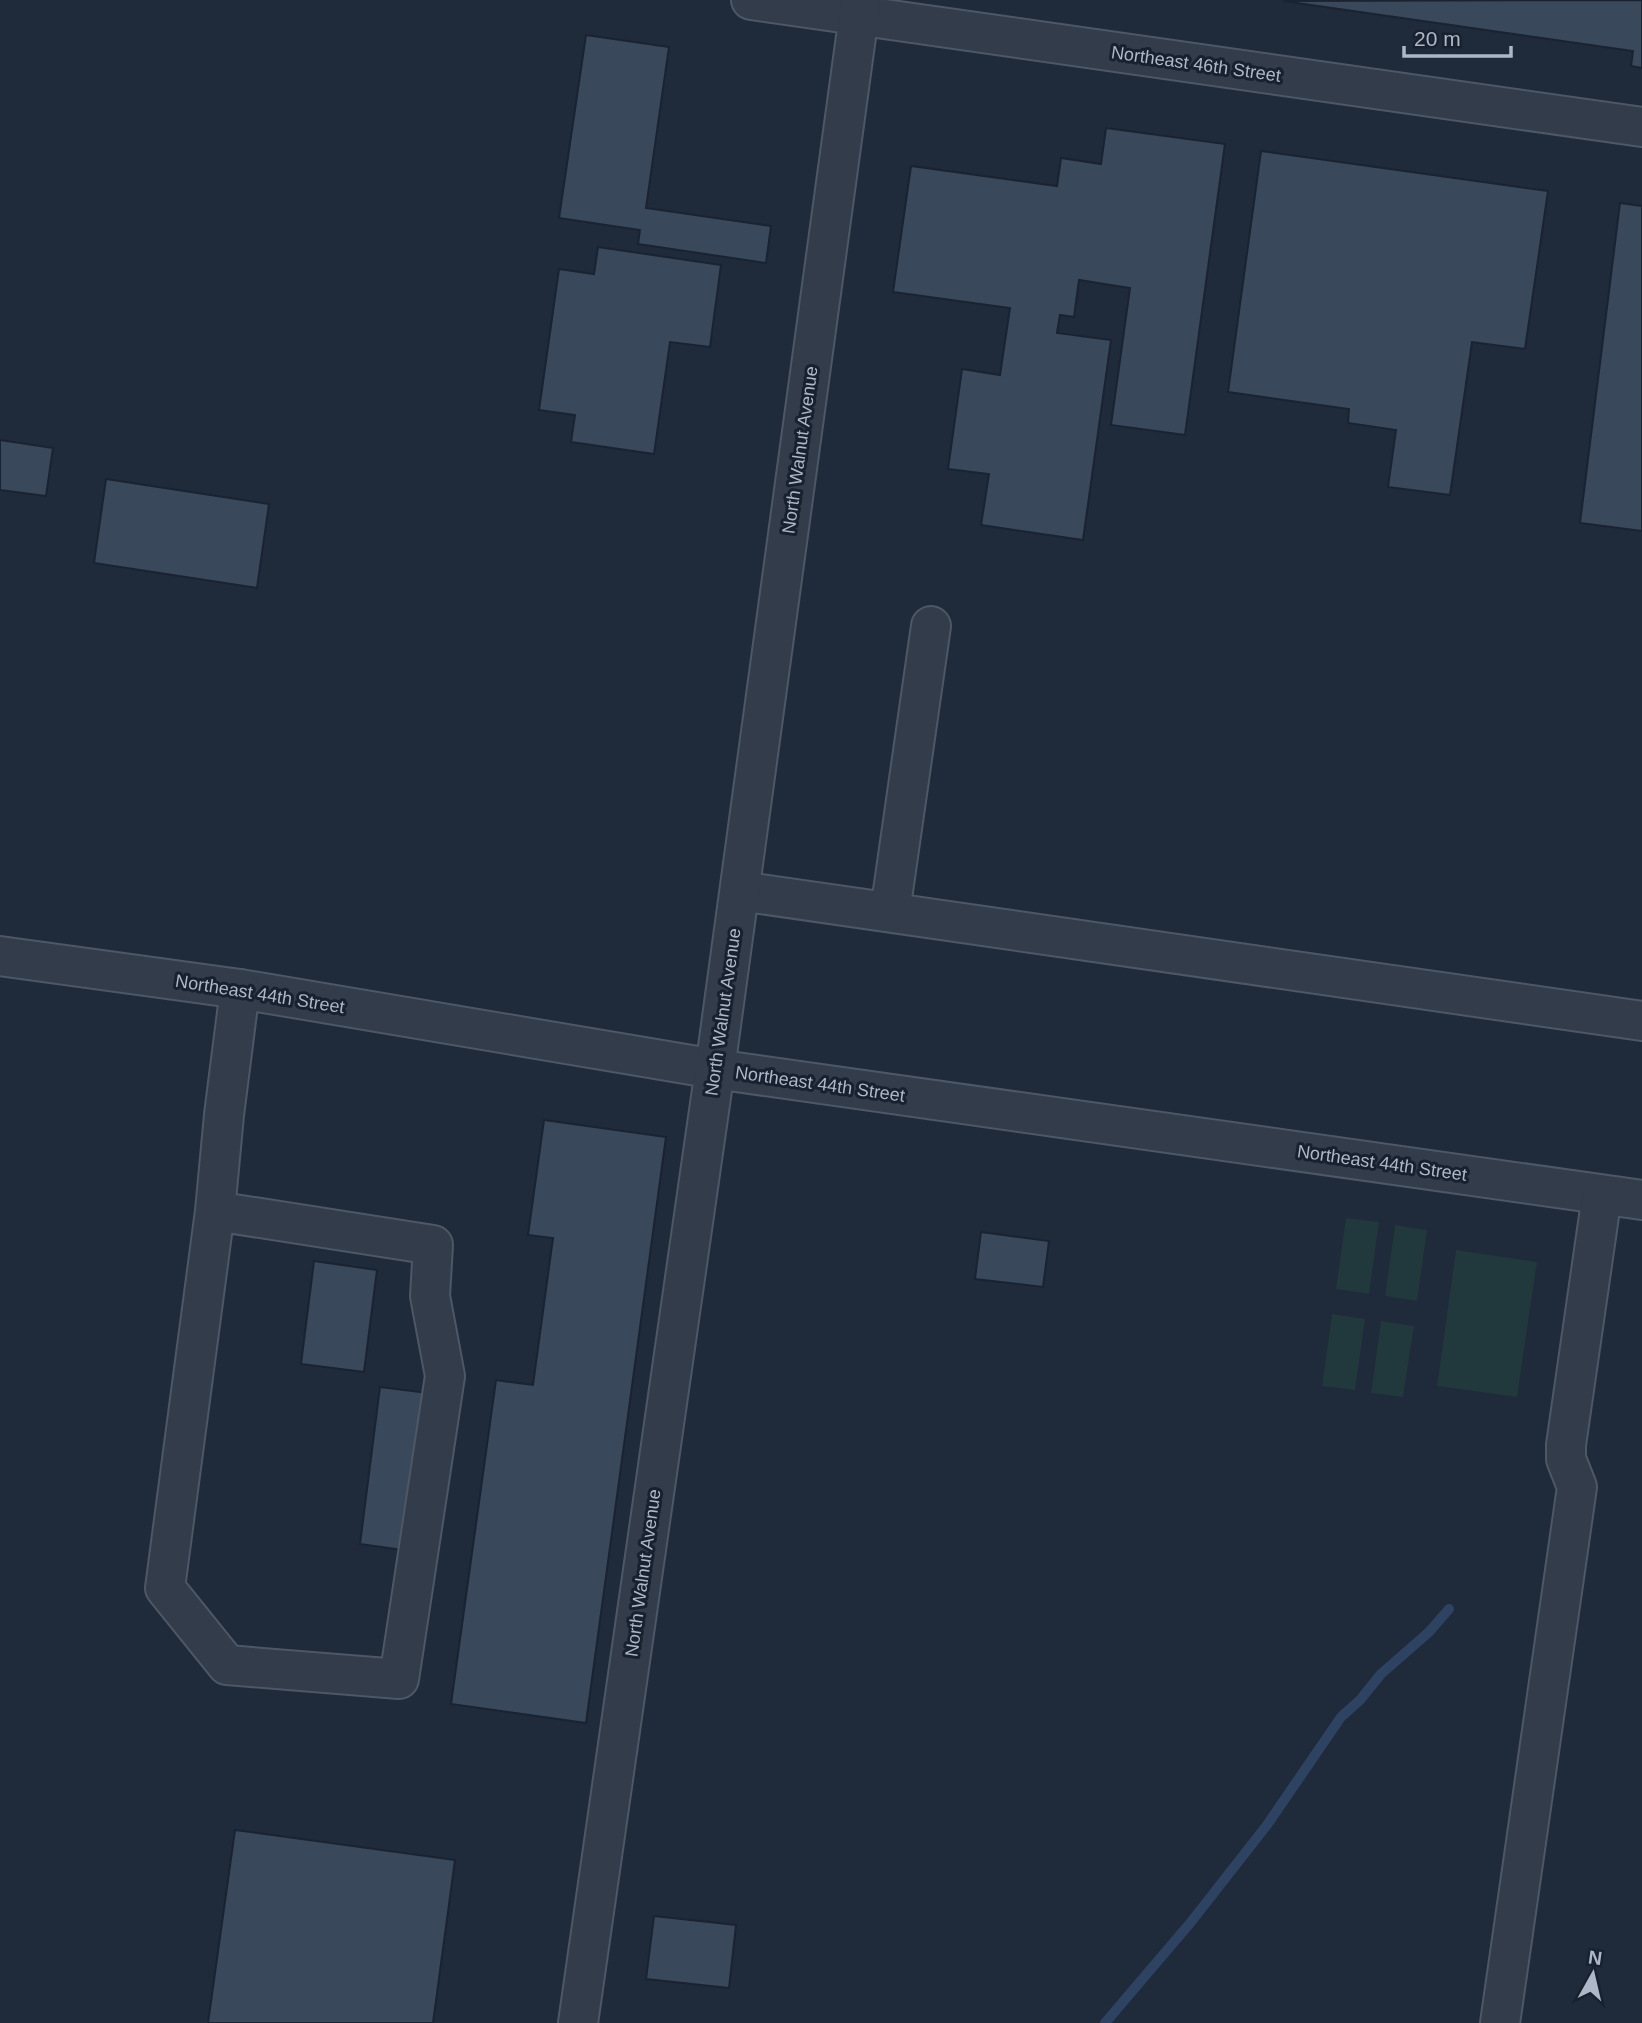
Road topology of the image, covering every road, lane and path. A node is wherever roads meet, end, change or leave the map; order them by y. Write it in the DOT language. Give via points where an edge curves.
graph roads {
  1 [pos="751,0"];
  2 [pos="860,8"];
  3 [pos="1642,127"];
  4 [pos="931,626"];
  5 [pos="740,891"];
  6 [pos="890,912"];
  7 [pos="0,956"];
  8 [pos="240,989"];
  9 [pos="1642,1021"];
  10 [pos="715,1069"];
  11 [pos="1602,1195"];
  12 [pos="1642,1200"];
  13 [pos="215,1210"];
  14 [pos="578,2023"];
  15 [pos="1500,2023"];
  1 -- 2 [label="street, Northeast 46th Street"];
  2 -- 3 [label="street, Northeast 46th Street"];
  2 -- 5 [label="street, North Walnut Avenue"];
  4 -- 6 [label="street"];
  5 -- 6 [label="street"];
  5 -- 10 [label="street, North Walnut Avenue"];
  6 -- 9 [label="street"];
  7 -- 8 [label="street, Northeast 44th Street"];
  8 -- 10 [label="street, Northeast 44th Street"];
  8 -- 13 [label="street"];
  10 -- 11 [label="street, Northeast 44th Street"];
  10 -- 14 [label="street, North Walnut Avenue"];
  11 -- 12 [label="street, Northeast 44th Street"];
  11 -- 15 [label="street" via="1566,1445 1566,1460 1577,1487"];
  13 -- 13 [label="street" via="433,1245 429,1296 444,1376 400,1679 227,1665 165,1588"];
}
